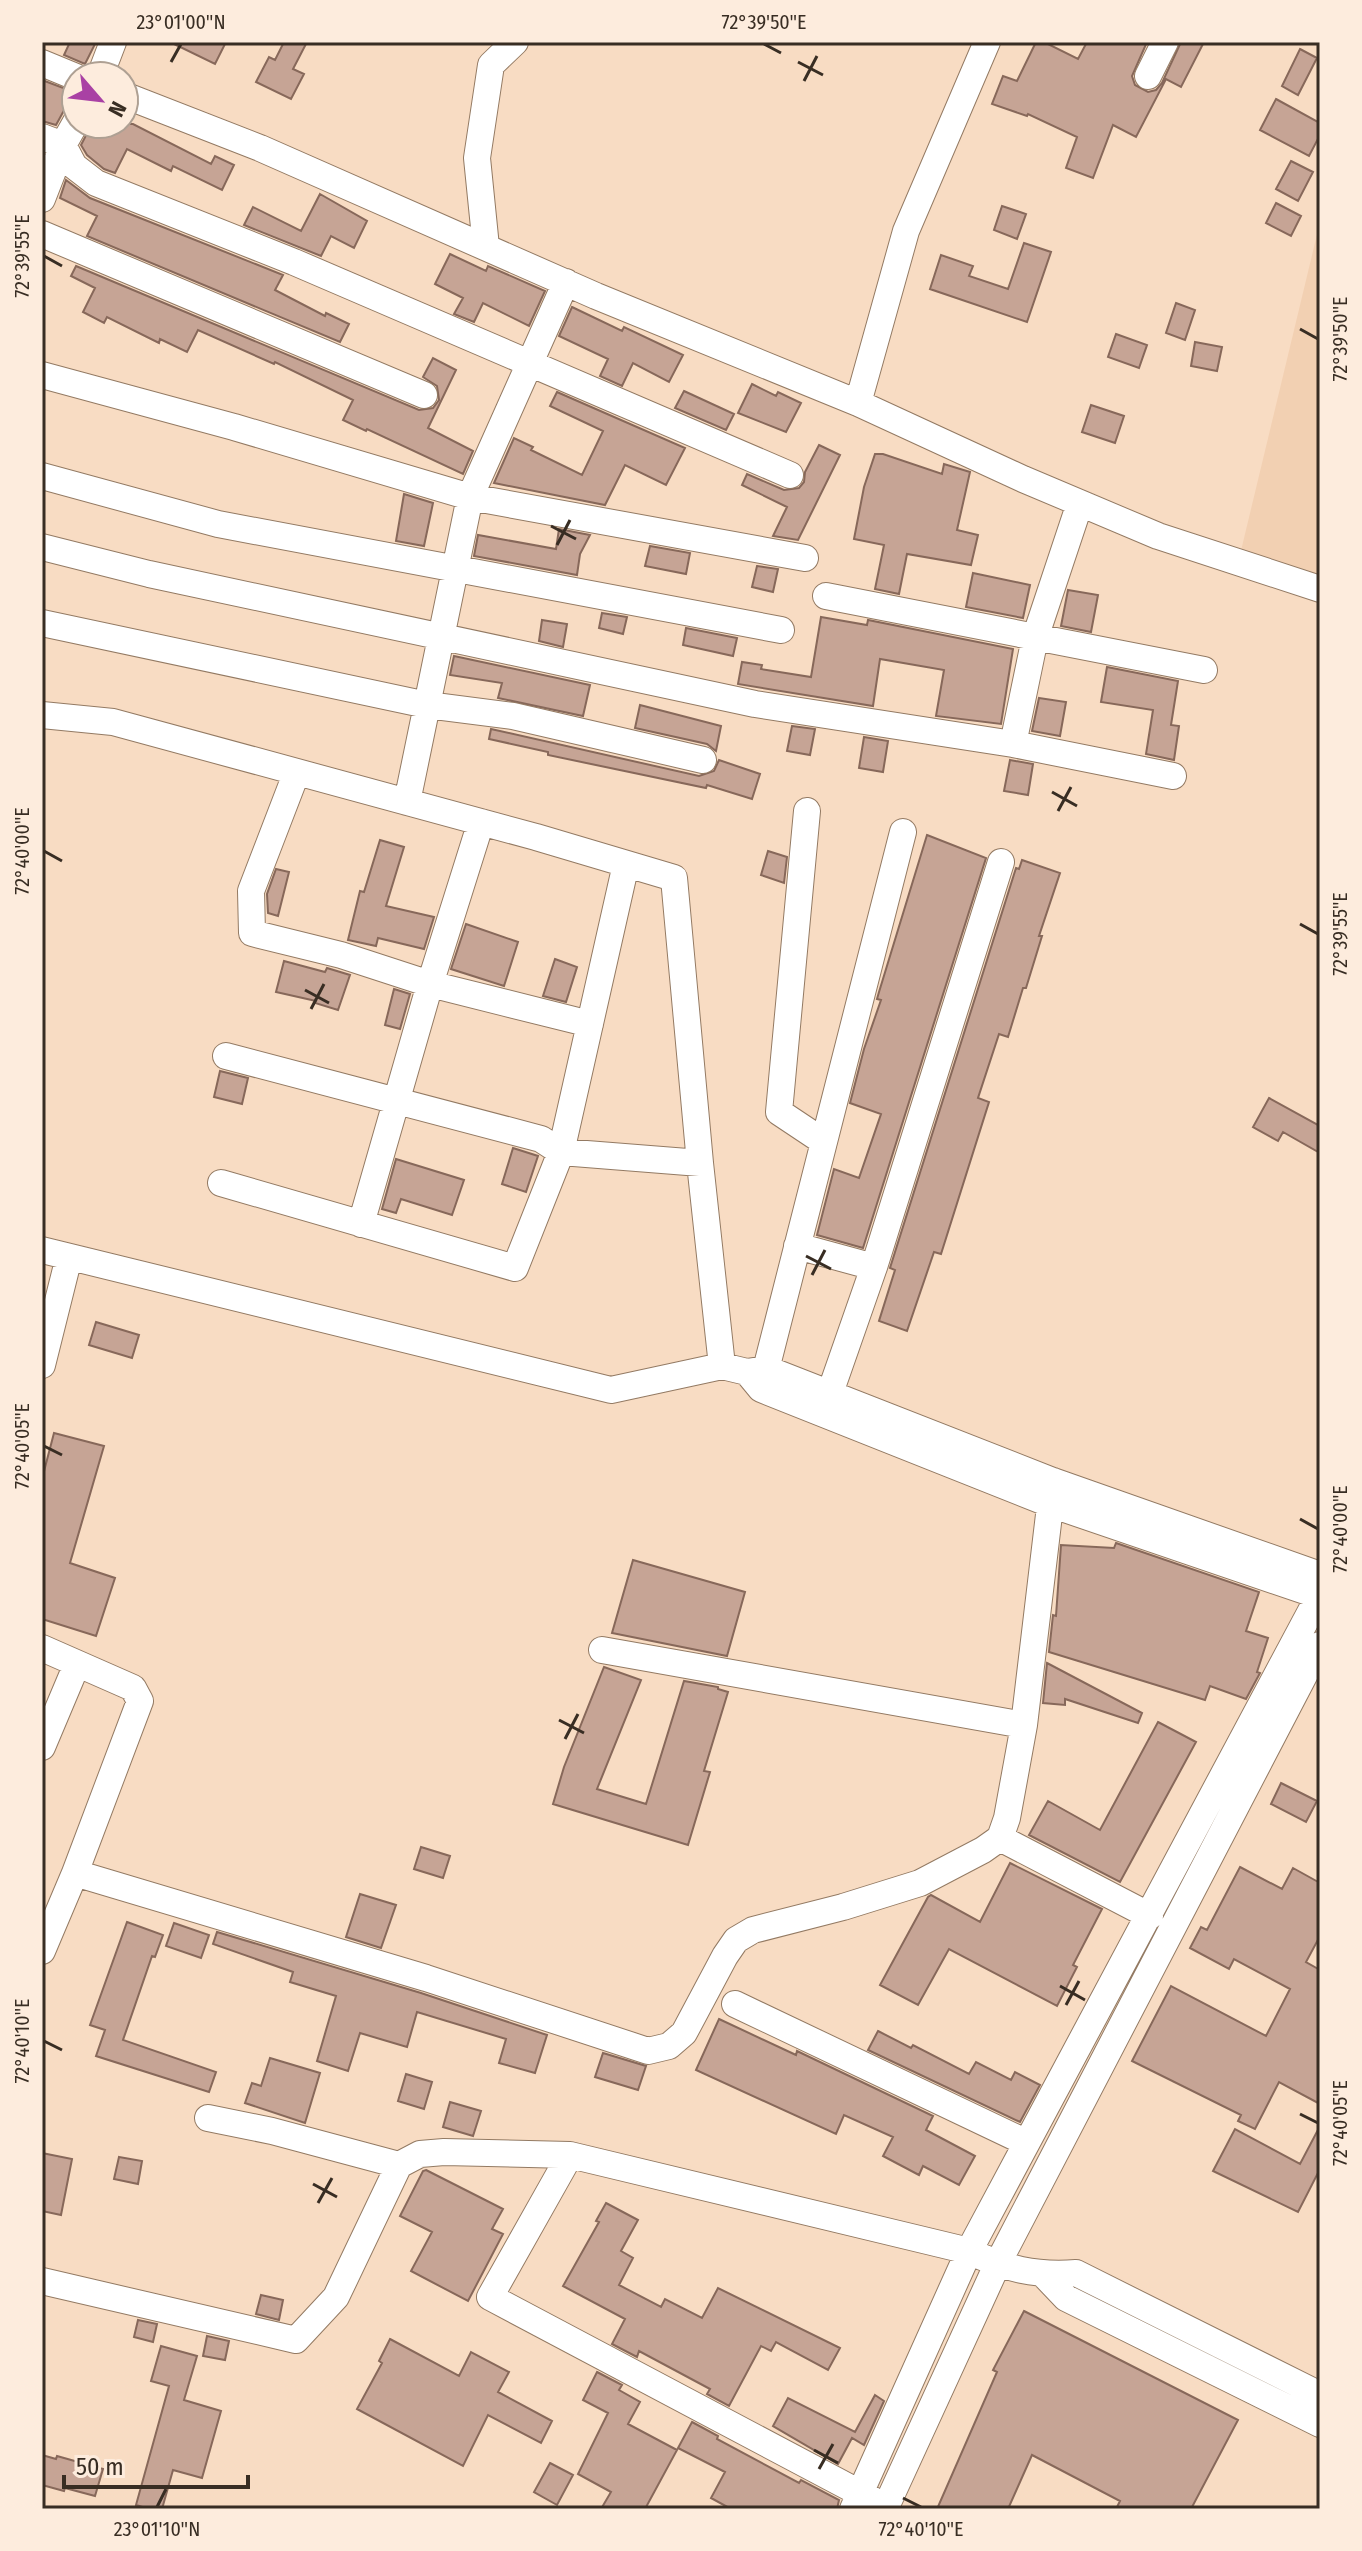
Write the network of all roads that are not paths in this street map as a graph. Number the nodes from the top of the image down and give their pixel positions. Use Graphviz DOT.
graph roads {
  1 [pos="515,42"];
  2 [pos="987,42"];
  3 [pos="1165,42"];
  4 [pos="1148,76"];
  5 [pos="140,101"];
  6 [pos="52,141"];
  7 [pos="42,199"];
  8 [pos="42,234"];
  9 [pos="486,247"];
  10 [pos="566,282"];
  11 [pos="530,365"];
  12 [pos="42,375"];
  13 [pos="424,395"];
  14 [pos="858,403"];
  15 [pos="790,475"];
  16 [pos="42,476"];
  17 [pos="470,497"];
  18 [pos="1080,503"];
  19 [pos="42,547"];
  20 [pos="805,558"];
  21 [pos="455,570"];
  22 [pos="1320,589"];
  23 [pos="826,596"];
  24 [pos="42,623"];
  25 [pos="781,630"];
  26 [pos="442,637"];
  27 [pos="1035,638"];
  28 [pos="1204,670"];
  29 [pos="427,705"];
  30 [pos="42,715"];
  31 [pos="1013,744"];
  32 [pos="703,760"];
  33 [pos="296,774"];
  34 [pos="1173,776"];
  35 [pos="407,802"];
  36 [pos="807,811"];
  37 [pos="481,822"];
  38 [pos="903,832"];
  39 [pos="1001,862"];
  40 [pos="626,864"];
  41 [pos="430,984"];
  42 [pos="590,1024"];
  43 [pos="226,1056"];
  44 [pos="396,1102"];
  45 [pos="824,1142"];
  46 [pos="561,1152"];
  47 [pos="700,1163"];
  48 [pos="221,1183"];
  49 [pos="361,1224"];
  50 [pos="797,1246"];
  51 [pos="42,1250"];
  52 [pos="69,1257"];
  53 [pos="874,1267"];
  54 [pos="42,1365"];
  55 [pos="749,1374"];
  56 [pos="830,1393"];
  57 [pos="1052,1492"];
  58 [pos="1320,1575"];
  59 [pos="1320,1595"];
  60 [pos="1320,1645"];
  61 [pos="42,1648"];
  62 [pos="602,1650"];
  63 [pos="77,1664"];
  64 [pos="1024,1725"];
  65 [pos="42,1747"];
  66 [pos="1000,1838"];
  67 [pos="75,1873"];
  68 [pos="1150,1916"];
  69 [pos="42,1951"];
  70 [pos="735,2004"];
  71 [pos="208,2118"];
  72 [pos="1025,2142"];
  73 [pos="570,2155"];
  74 [pos="399,2165"];
  75 [pos="969,2251"];
  76 [pos="997,2265"];
  77 [pos="1045,2276"];
  78 [pos="42,2281"];
  79 [pos="1320,2395"];
  80 [pos="1320,2424"];
  81 [pos="857,2502"];
  82 [pos="886,2507"];
  1 -- 9 [label="street"];
  2 -- 14 [label="street"];
  3 -- 4 [label="street"];
  5 -- 9 [label="street"];
  6 -- 7 [label="street"];
  6 -- 11 [label="street"];
  8 -- 13 [label="street"];
  9 -- 10 [label="street"];
  10 -- 11 [label="street"];
  10 -- 14 [label="street"];
  11 -- 15 [label="street"];
  11 -- 17 [label="street"];
  12 -- 17 [label="street"];
  14 -- 18 [label="street"];
  16 -- 21 [label="street"];
  17 -- 20 [label="street"];
  17 -- 21 [label="street"];
  18 -- 22 [label="street"];
  18 -- 27 [label="street"];
  19 -- 26 [label="street"];
  21 -- 25 [label="street"];
  21 -- 26 [label="street"];
  23 -- 27 [label="street"];
  24 -- 29 [label="street"];
  26 -- 29 [label="street"];
  26 -- 31 [label="street"];
  27 -- 28 [label="street"];
  27 -- 31 [label="street"];
  29 -- 32 [label="street"];
  29 -- 35 [label="street"];
  30 -- 33 [label="street"];
  31 -- 34 [label="street"];
  33 -- 35 [label="street"];
  33 -- 41 [label="street"];
  35 -- 37 [label="street"];
  36 -- 45 [label="street"];
  37 -- 40 [label="street"];
  37 -- 41 [label="street"];
  38 -- 45 [label="street"];
  39 -- 53 [label="street"];
  40 -- 42 [label="street"];
  40 -- 47 [label="street"];
  41 -- 42 [label="street"];
  41 -- 44 [label="street"];
  42 -- 46 [label="street"];
  43 -- 44 [label="street"];
  44 -- 46 [label="street"];
  44 -- 49 [label="street"];
  45 -- 50 [label="street"];
  46 -- 47 [label="street"];
  46 -- 49 [label="street"];
  47 -- 55 [label="street"];
  48 -- 49 [label="street"];
  50 -- 53 [label="street"];
  50 -- 55 [label="street"];
  51 -- 52 [label="street"];
  52 -- 54 [label="street"];
  52 -- 55 [label="street"];
  53 -- 56 [label="street"];
  55 -- 56 [label="street"];
  55 -- 57 [label="street"];
  56 -- 57 [label="street"];
  57 -- 58 [label="street"];
  57 -- 59 [label="street"];
  57 -- 64 [label="street"];
  59 -- 68 [label="street"];
  60 -- 76 [label="street"];
  61 -- 63 [label="street"];
  62 -- 64 [label="street"];
  63 -- 65 [label="street"];
  63 -- 67 [label="street"];
  64 -- 66 [label="street"];
  66 -- 67 [label="street"];
  66 -- 68 [label="street"];
  67 -- 69 [label="street"];
  68 -- 72 [label="street"];
  70 -- 72 [label="street"];
  71 -- 74 [label="street"];
  72 -- 75 [label="street"];
  73 -- 74 [label="street"];
  73 -- 75 [label="street"];
  73 -- 81 [label="street"];
  74 -- 78 [label="street"];
  75 -- 76 [label="street"];
  75 -- 81 [label="street"];
  76 -- 77 [label="street"];
  76 -- 82 [label="street"];
  77 -- 79 [label="street"];
  77 -- 80 [label="street"];
  81 -- 82 [label="street"];
}
